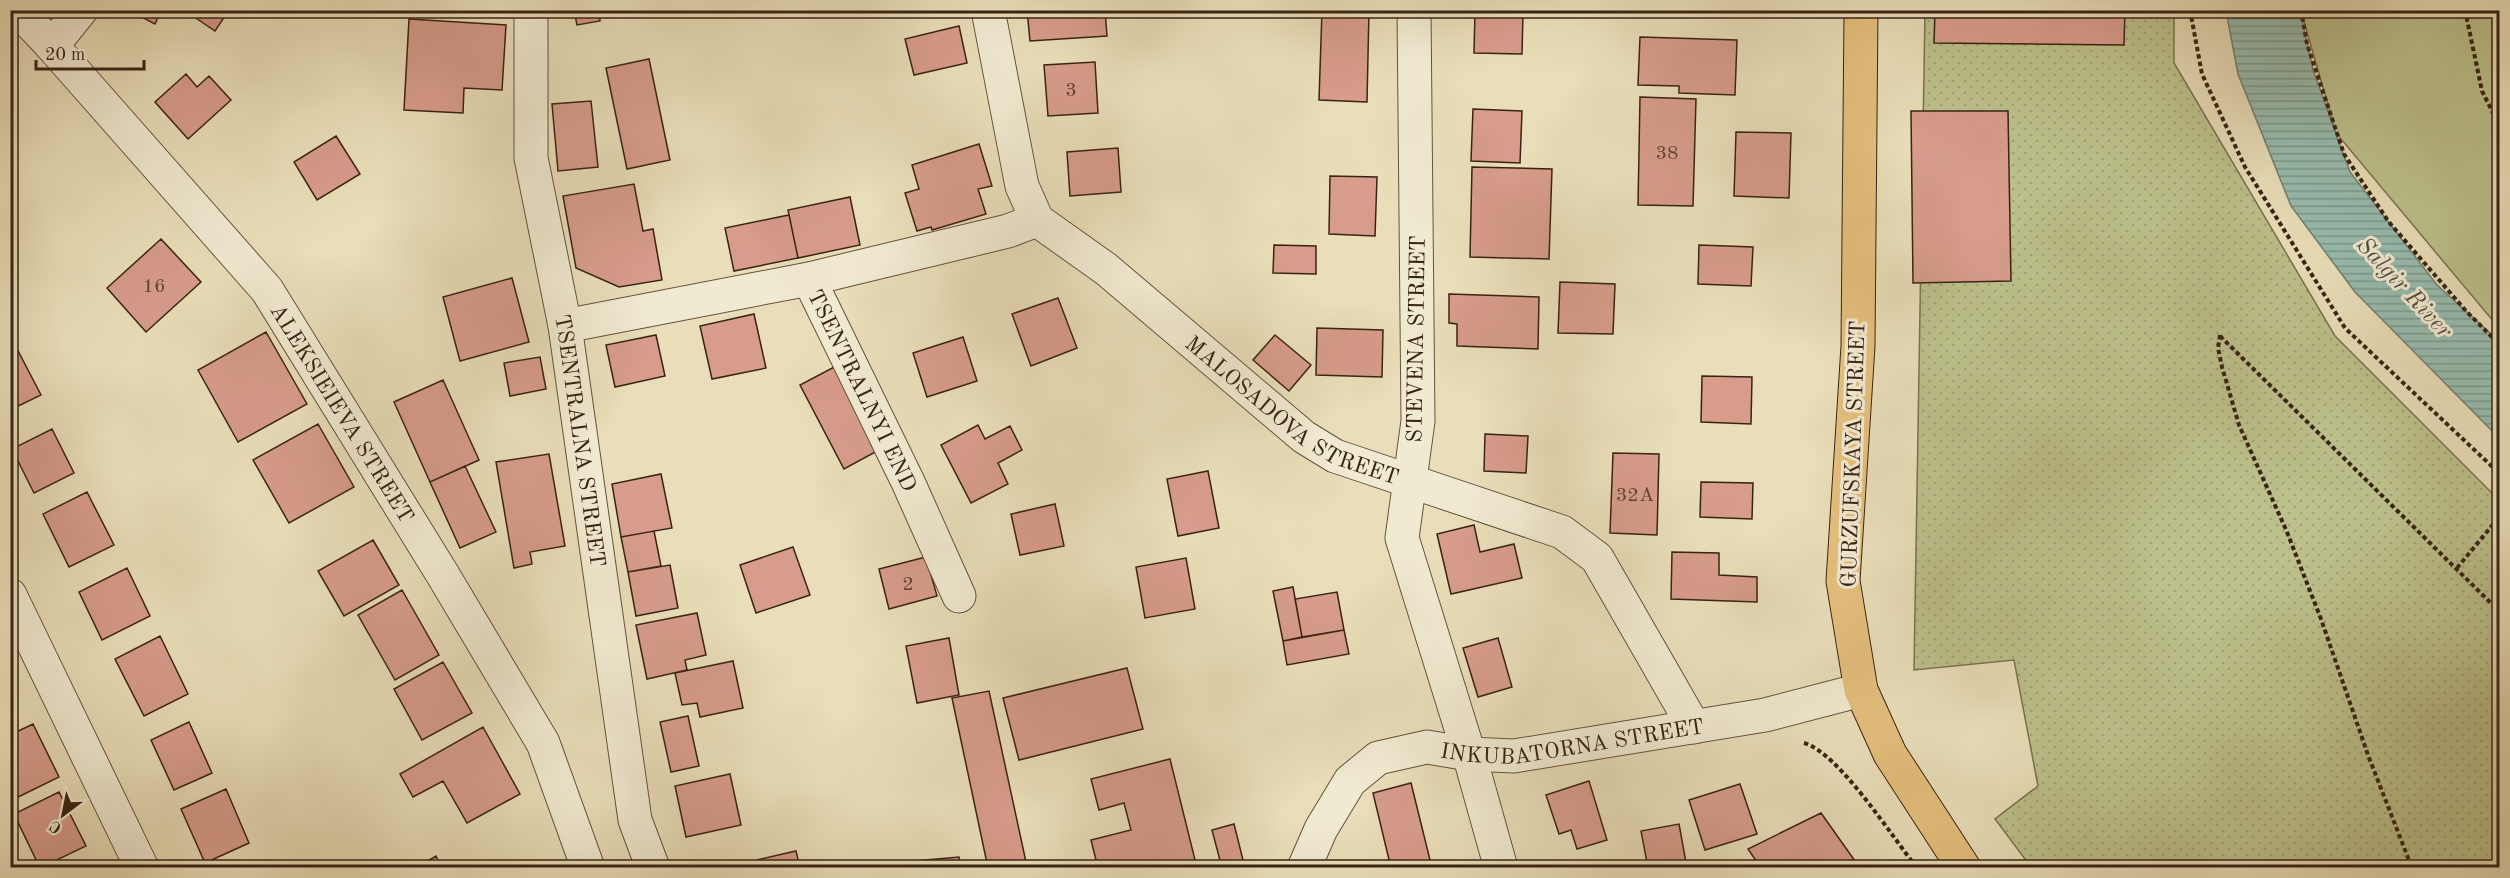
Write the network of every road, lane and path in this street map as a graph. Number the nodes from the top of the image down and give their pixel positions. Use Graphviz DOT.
graph roads {
  1 [pos="18,10"];
  2 [pos="81,10"];
  3 [pos="531,10"];
  4 [pos="988,10"];
  5 [pos="1414,10"];
  6 [pos="1861,10"];
  7 [pos="2190,10"];
  8 [pos="2301,10"];
  9 [pos="2465,10"];
  10 [pos="52,46"];
  11 [pos="2499,127"];
  12 [pos="1037,220"];
  13 [pos="809,279"];
  14 [pos="565,326"];
  15 [pos="2499,345"];
  16 [pos="2499,474"];
  17 [pos="1410,480"];
  18 [pos="2499,516"];
  19 [pos="2457,568"];
  20 [pos="10,595"];
  21 [pos="959,596"];
  22 [pos="2499,614"];
  23 [pos="1861,690"];
  24 [pos="1694,727"];
  25 [pos="1795,743"];
  26 [pos="1469,754"];
  27 [pos="132,864"];
  28 [pos="588,867"];
  29 [pos="653,867"];
  30 [pos="1304,867"];
  31 [pos="1501,867"];
  32 [pos="1917,867"];
  33 [pos="1964,867"];
  34 [pos="2412,867"];
  1 -- 10 [label="street, ALEKSIEIEVA STREET"];
  2 -- 10 [label="street"];
  3 -- 14 [label="street, TSENTRALNA STREET"];
  4 -- 12 [label="street"];
  5 -- 17 [label="street, STEVENA STREET"];
  6 -- 23 [label="main road, GURZUFSKAYA STREET"];
  7 -- 16 [label="path"];
  8 -- 15 [label="path"];
  9 -- 11 [label="path"];
  10 -- 28 [label="street, ALEKSIEIEVA STREET"];
  12 -- 13 [label="street"];
  12 -- 17 [label="street, MALOSADOVA STREET"];
  13 -- 14 [label="street, TSENTRALNYI END"];
  13 -- 21 [label="street, TSENTRALNYI END"];
  14 -- 29 [label="street, TSENTRALNA STREET"];
  17 -- 24 [label="street, MALOSADOVA STREET"];
  17 -- 26 [label="street, STEVENA STREET"];
  18 -- 19 [label="path"];
  19 -- 22 [label="path"];
  19 -- 34 [label="path"];
  20 -- 27 [label="street"];
  23 -- 24 [label="street, INKUBATORNA STREET"];
  23 -- 33 [label="main road, GURZUFSKAYA STREET"];
  24 -- 26 [label="street, INKUBATORNA STREET"];
  25 -- 32 [label="path"];
  26 -- 30 [label="street, INKUBATORNA STREET"];
  26 -- 31 [label="street, STEVENA STREET"];
}
